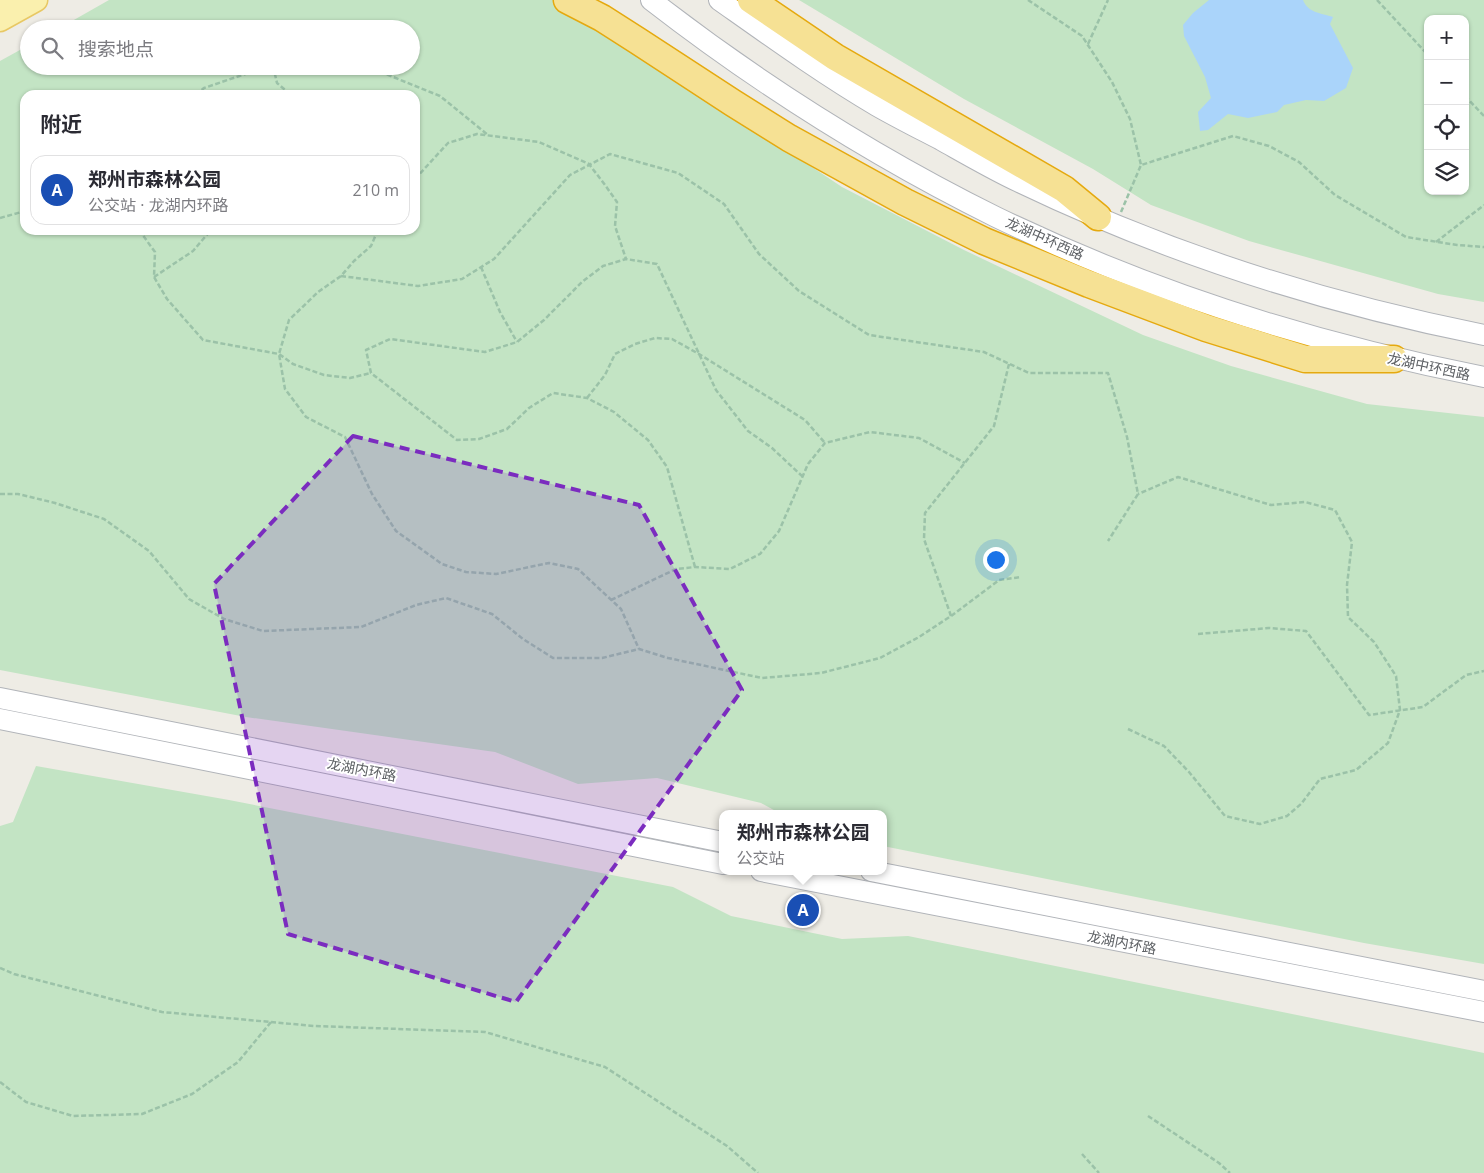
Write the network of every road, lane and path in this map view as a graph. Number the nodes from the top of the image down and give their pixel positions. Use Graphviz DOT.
graph roads {
  1 [pos="36,0"];
  2 [pos="567,0"];
  3 [pos="651,0"];
  4 [pos="720,0"];
  5 [pos="751,0"];
  6 [pos="1028,0"];
  7 [pos="1108,0"];
  8 [pos="1377,0"];
  9 [pos="0,20"];
  10 [pos="1088,45"];
  11 [pos="1424,51"];
  12 [pos="242,75"];
  13 [pos="274,75"];
  14 [pos="388,75"];
  15 [pos="202,90"];
  16 [pos="284,90"];
  17 [pos="1469,100"];
  18 [pos="1484,116"];
  19 [pos="489,136"];
  20 [pos="590,164"];
  21 [pos="1142,165"];
  22 [pos="420,174"];
  23 [pos="1484,205"];
  24 [pos="20,212"];
  25 [pos="0,218"];
  26 [pos="1107,220"];
  27 [pos="143,235"];
  28 [pos="207,235"];
  29 [pos="376,235"];
  30 [pos="1436,242"];
  31 [pos="1484,247"];
  32 [pos="626,259"];
  33 [pos="481,267"];
  34 [pos="341,276"];
  35 [pos="154,277"];
  36 [pos="1484,336"];
  37 [pos="517,342"];
  38 [pos="279,354"];
  39 [pos="699,354"];
  40 [pos="1394,359"];
  41 [pos="1009,364"];
  42 [pos="372,373"];
  43 [pos="1484,377"];
  44 [pos="587,398"];
  45 [pos="825,443"];
  46 [pos="965,463"];
  47 [pos="802,477"];
  48 [pos="0,494"];
  49 [pos="1138,494"];
  50 [pos="1108,542"];
  51 [pos="696,567"];
  52 [pos="1021,578"];
  53 [pos="611,600"];
  54 [pos="951,616"];
  55 [pos="1198,634"];
  56 [pos="639,649"];
  57 [pos="1484,672"];
  58 [pos="0,698"];
  59 [pos="1400,710"];
  60 [pos="0,720"];
  61 [pos="1128,729"];
  62 [pos="719,841"];
  63 [pos="719,863"];
  64 [pos="887,874"];
  65 [pos="781,875"];
  66 [pos="0,968"];
  67 [pos="1484,991"];
  68 [pos="1484,1012"];
  69 [pos="272,1022"];
  70 [pos="0,1082"];
  71 [pos="1148,1116"];
  72 [pos="1082,1154"];
  73 [pos="758,1173"];
  74 [pos="1099,1173"];
  75 [pos="1230,1173"];
  1 -- 9 [label="main road"];
  2 -- 40 [label="highway"];
  3 -- 40 [label="main road, 龙湖中环西路"];
  4 -- 26 [label="main road"];
  5 -- 26 [label="highway"];
  6 -- 10 [label="path"];
  7 -- 10 [label="path"];
  8 -- 11 [label="path"];
  10 -- 21 [label="path"];
  12 -- 15 [label="path"];
  13 -- 16 [label="path"];
  14 -- 19 [label="path"];
  17 -- 18 [label="path"];
  19 -- 20 [label="path"];
  19 -- 22 [label="path"];
  20 -- 32 [label="path"];
  20 -- 33 [label="path"];
  20 -- 41 [label="path"];
  21 -- 26 [label="path"];
  21 -- 30 [label="path"];
  23 -- 30 [label="path"];
  24 -- 25 [label="path"];
  26 -- 36 [label="main road"];
  27 -- 35 [label="path"];
  28 -- 35 [label="path"];
  29 -- 34 [label="path"];
  30 -- 31 [label="path"];
  32 -- 37 [label="path"];
  32 -- 39 [label="path"];
  33 -- 34 [label="path"];
  33 -- 37 [label="path"];
  34 -- 38 [label="path"];
  35 -- 38 [label="path"];
  37 -- 42 [label="path"];
  38 -- 42 [label="path"];
  38 -- 53 [label="path"];
  39 -- 44 [label="path"];
  39 -- 45 [label="path"];
  39 -- 47 [label="path"];
  40 -- 43 [label="main road, 龙湖中环西路"];
  41 -- 46 [label="path"];
  41 -- 49 [label="path"];
  42 -- 44 [label="path"];
  44 -- 51 [label="path"];
  45 -- 46 [label="path"];
  45 -- 47 [label="path"];
  46 -- 54 [label="path"];
  47 -- 51 [label="path"];
  48 -- 56 [label="path"];
  49 -- 50 [label="path"];
  49 -- 59 [label="path"];
  51 -- 53 [label="path"];
  52 -- 54 [label="path"];
  53 -- 56 [label="path"];
  54 -- 56 [label="path"];
  55 -- 59 [label="path"];
  57 -- 59 [label="path"];
  58 -- 62 [label="main road, 龙湖内环路"];
  59 -- 61 [label="path"];
  60 -- 63 [label="main road, 龙湖内环路"];
  64 -- 67 [label="main road, 龙湖内环路"];
  65 -- 68 [label="main road, 龙湖内环路"];
  66 -- 69 [label="path"];
  69 -- 70 [label="path"];
  69 -- 73 [label="path"];
  71 -- 75 [label="path"];
  72 -- 74 [label="path"];
}
